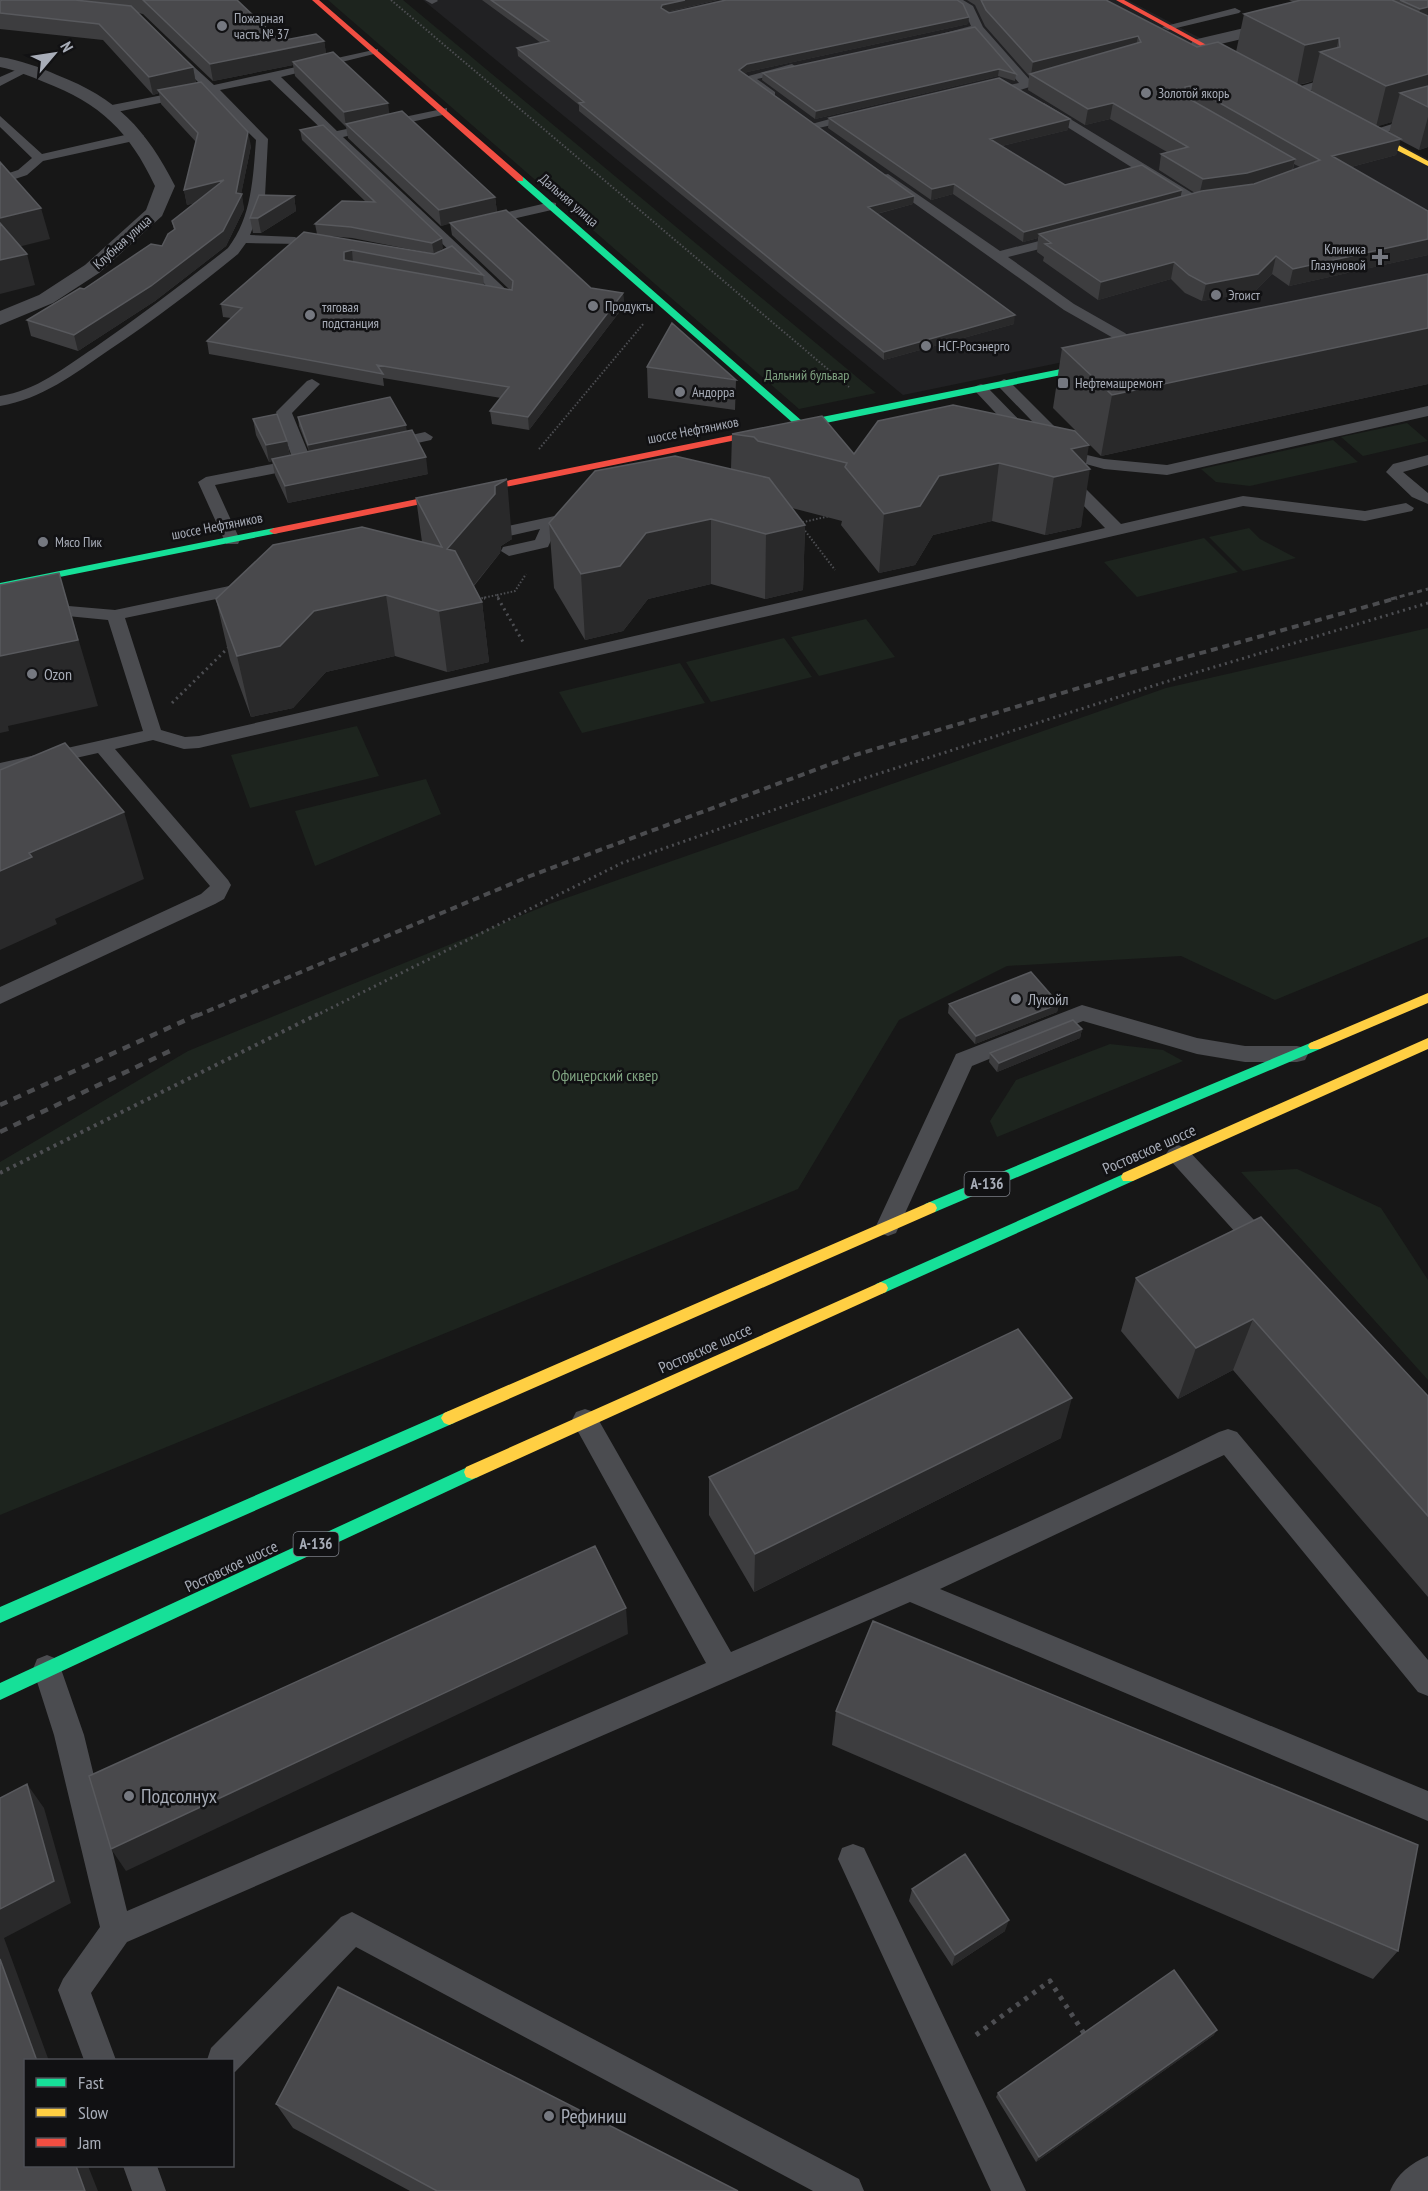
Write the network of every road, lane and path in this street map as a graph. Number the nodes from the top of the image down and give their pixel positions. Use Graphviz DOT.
graph roads {
  1 [pos="315,0"];
  2 [pos="391,0"];
  3 [pos="954,0"];
  4 [pos="1119,0"];
  5 [pos="1235,10"];
  6 [pos="1302,19"];
  7 [pos="1168,27"];
  8 [pos="978,28"];
  9 [pos="932,38"];
  10 [pos="164,41"];
  11 [pos="1199,44"];
  12 [pos="374,51"];
  13 [pos="0,62"];
  14 [pos="805,65"];
  15 [pos="27,69"];
  16 [pos="1069,73"];
  17 [pos="1260,75"];
  18 [pos="273,76"];
  19 [pos="0,82"];
  20 [pos="999,82"];
  21 [pos="1325,82"];
  22 [pos="213,88"];
  23 [pos="1285,89"];
  24 [pos="1030,94"];
  25 [pos="1310,102"];
  26 [pos="785,105"];
  27 [pos="112,109"];
  28 [pos="443,111"];
  29 [pos="872,112"];
  30 [pos="1428,117"];
  31 [pos="0,120"];
  32 [pos="1350,123"];
  33 [pos="1370,133"];
  34 [pos="334,135"];
  35 [pos="138,136"];
  36 [pos="833,139"];
  37 [pos="39,158"];
  38 [pos="1428,164"];
  39 [pos="872,167"];
  40 [pos="0,180"];
  41 [pos="1215,201"];
  42 [pos="1197,202"];
  43 [pos="551,206"];
  44 [pos="1175,208"];
  45 [pos="471,225"];
  46 [pos="1075,235"];
  47 [pos="242,239"];
  48 [pos="295,241"];
  49 [pos="998,256"];
  50 [pos="485,294"];
  51 [pos="648,318"];
  52 [pos="0,320"];
  53 [pos="1149,354"];
  54 [pos="312,384"];
  55 [pos="1004,384"];
  56 [pos="852,389"];
  57 [pos="981,389"];
  58 [pos="0,401"];
  59 [pos="1428,411"];
  60 [pos="1014,424"];
  61 [pos="801,425"];
  62 [pos="991,429"];
  63 [pos="425,437"];
  64 [pos="1038,448"];
  65 [pos="369,449"];
  66 [pos="535,453"];
  67 [pos="324,458"];
  68 [pos="1428,460"];
  69 [pos="302,462"];
  70 [pos="1054,464"];
  71 [pos="1428,499"];
  72 [pos="1406,508"];
  73 [pos="596,513"];
  74 [pos="835,515"];
  75 [pos="551,522"];
  76 [pos="799,523"];
  77 [pos="790,524"];
  78 [pos="1117,530"];
  79 [pos="232,540"];
  80 [pos="461,541"];
  81 [pos="509,551"];
  82 [pos="267,582"];
  83 [pos="0,586"];
  84 [pos="851,591"];
  85 [pos="476,599"];
  86 [pos="1428,603"];
  87 [pos="115,615"];
  88 [pos="0,622"];
  89 [pos="234,642"];
  90 [pos="535,664"];
  91 [pos="151,730"];
  92 [pos="106,749"];
  93 [pos="0,769"];
  94 [pos="44,779"];
  95 [pos="0,996"];
  96 [pos="1428,998"];
  97 [pos="1428,1043"];
  98 [pos="1298,1054"];
  99 [pos="1179,1154"];
  100 [pos="0,1173"];
  101 [pos="888,1226"];
  102 [pos="1282,1266"];
  103 [pos="585,1420"];
  104 [pos="910,1589"];
  105 [pos="0,1615"];
  106 [pos="47,1669"];
  107 [pos="725,1669"];
  108 [pos="1428,1682"];
  109 [pos="0,1692"];
  110 [pos="1428,1806"];
  111 [pos="853,1859"];
  112 [pos="116,1931"];
  113 [pos="1085,2035"];
  114 [pos="946,2056"];
  115 [pos="99,2059"];
  116 [pos="225,2059"];
  117 [pos="140,2167"];
  118 [pos="1428,2173"];
  119 [pos="149,2191"];
  120 [pos="846,2191"];
  121 [pos="1009,2191"];
  122 [pos="1407,2191"];
  1 -- 12 [label="main road, Дальняя улица"];
  2 -- 56 [label="path"];
  3 -- 8 [label="lane"];
  4 -- 7 [label="main road"];
  5 -- 7 [label="lane"];
  6 -- 11 [label="street"];
  7 -- 11 [label="main road"];
  8 -- 9 [label="lane"];
  8 -- 24 [label="lane"];
  10 -- 22 [label="lane"];
  11 -- 17 [label="main road"];
  12 -- 18 [label="lane"];
  12 -- 28 [label="main road, Дальняя улица"];
  13 -- 15 [label="street, Клубная улица"];
  14 -- 26 [label="lane"];
  15 -- 19 [label="lane"];
  15 -- 27 [label="street, Клубная улица"];
  16 -- 24 [label="lane"];
  18 -- 22 [label="lane"];
  18 -- 34 [label="lane"];
  20 -- 24 [label="lane"];
  21 -- 23 [label="lane"];
  22 -- 27 [label="lane"];
  22 -- 47 [label="lane"];
  23 -- 25 [label="main road"];
  24 -- 42 [label="lane"];
  27 -- 35 [label="street, Клубная улица"];
  28 -- 34 [label="lane"];
  28 -- 43 [label="main road, Дальняя улица"];
  29 -- 36 [label="lane"];
  30 -- 33 [label="lane"];
  31 -- 37 [label="lane"];
  32 -- 33 [label="main road"];
  33 -- 38 [label="main road"];
  34 -- 50 [label="lane"];
  35 -- 37 [label="lane"];
  35 -- 52 [label="street, Клубная улица"];
  37 -- 40 [label="lane"];
  39 -- 49 [label="lane"];
  41 -- 42 [label="lane"];
  42 -- 44 [label="lane"];
  43 -- 45 [label="lane"];
  43 -- 61 [label="main road, Дальняя улица"];
  46 -- 49 [label="lane"];
  47 -- 48 [label="lane"];
  47 -- 58 [label="lane"];
  49 -- 53 [label="lane"];
  51 -- 66 [label="path"];
  53 -- 55 [label="main road, шоссе Нефтяников"];
  54 -- 69 [label="lane"];
  55 -- 57 [label="main road, шоссе Нефтяников"];
  55 -- 59 [label="lane"];
  57 -- 60 [label="lane"];
  57 -- 61 [label="main road, шоссе Нефтяников"];
  60 -- 62 [label="lane"];
  60 -- 64 [label="lane"];
  61 -- 79 [label="main road, шоссе Нефтяников"];
  63 -- 65 [label="lane"];
  67 -- 69 [label="lane"];
  68 -- 71 [label="lane"];
  69 -- 79 [label="lane"];
  70 -- 78 [label="lane"];
  72 -- 78 [label="lane"];
  73 -- 75 [label="lane"];
  74 -- 76 [label="path"];
  75 -- 80 [label="lane"];
  75 -- 81 [label="lane"];
  76 -- 77 [label="path"];
  76 -- 84 [label="path"];
  78 -- 84 [label="lane"];
  79 -- 83 [label="main road, шоссе Нефтяников"];
  82 -- 87 [label="lane"];
  84 -- 90 [label="lane"];
  85 -- 90 [label="path"];
  86 -- 100 [label="path"];
  87 -- 88 [label="lane"];
  87 -- 91 [label="lane"];
  89 -- 91 [label="path"];
  90 -- 91 [label="lane"];
  91 -- 92 [label="lane"];
  92 -- 93 [label="lane"];
  92 -- 94 [label="lane"];
  92 -- 95 [label="lane"];
  96 -- 98 [label="main road, Ростовское шоссе / А-136"];
  97 -- 99 [label="main road, Ростовское шоссе / А-136"];
  98 -- 101 [label="main road, Ростовское шоссе / А-136"];
  98 -- 101 [label="lane"];
  99 -- 102 [label="lane"];
  99 -- 103 [label="main road, Ростовское шоссе / А-136"];
  101 -- 105 [label="main road, Ростовское шоссе / А-136"];
  103 -- 106 [label="main road, Ростовское шоссе / А-136"];
  103 -- 107 [label="lane"];
  104 -- 107 [label="lane"];
  104 -- 108 [label="lane"];
  104 -- 110 [label="lane"];
  106 -- 109 [label="main road, Ростовское шоссе / А-136"];
  106 -- 112 [label="lane"];
  107 -- 112 [label="lane"];
  111 -- 114 [label="lane"];
  112 -- 115 [label="lane"];
  113 -- 114 [label="path"];
  114 -- 121 [label="lane"];
  116 -- 120 [label="lane"];
  117 -- 119 [label="lane"];
  118 -- 122 [label="lane"];
}
